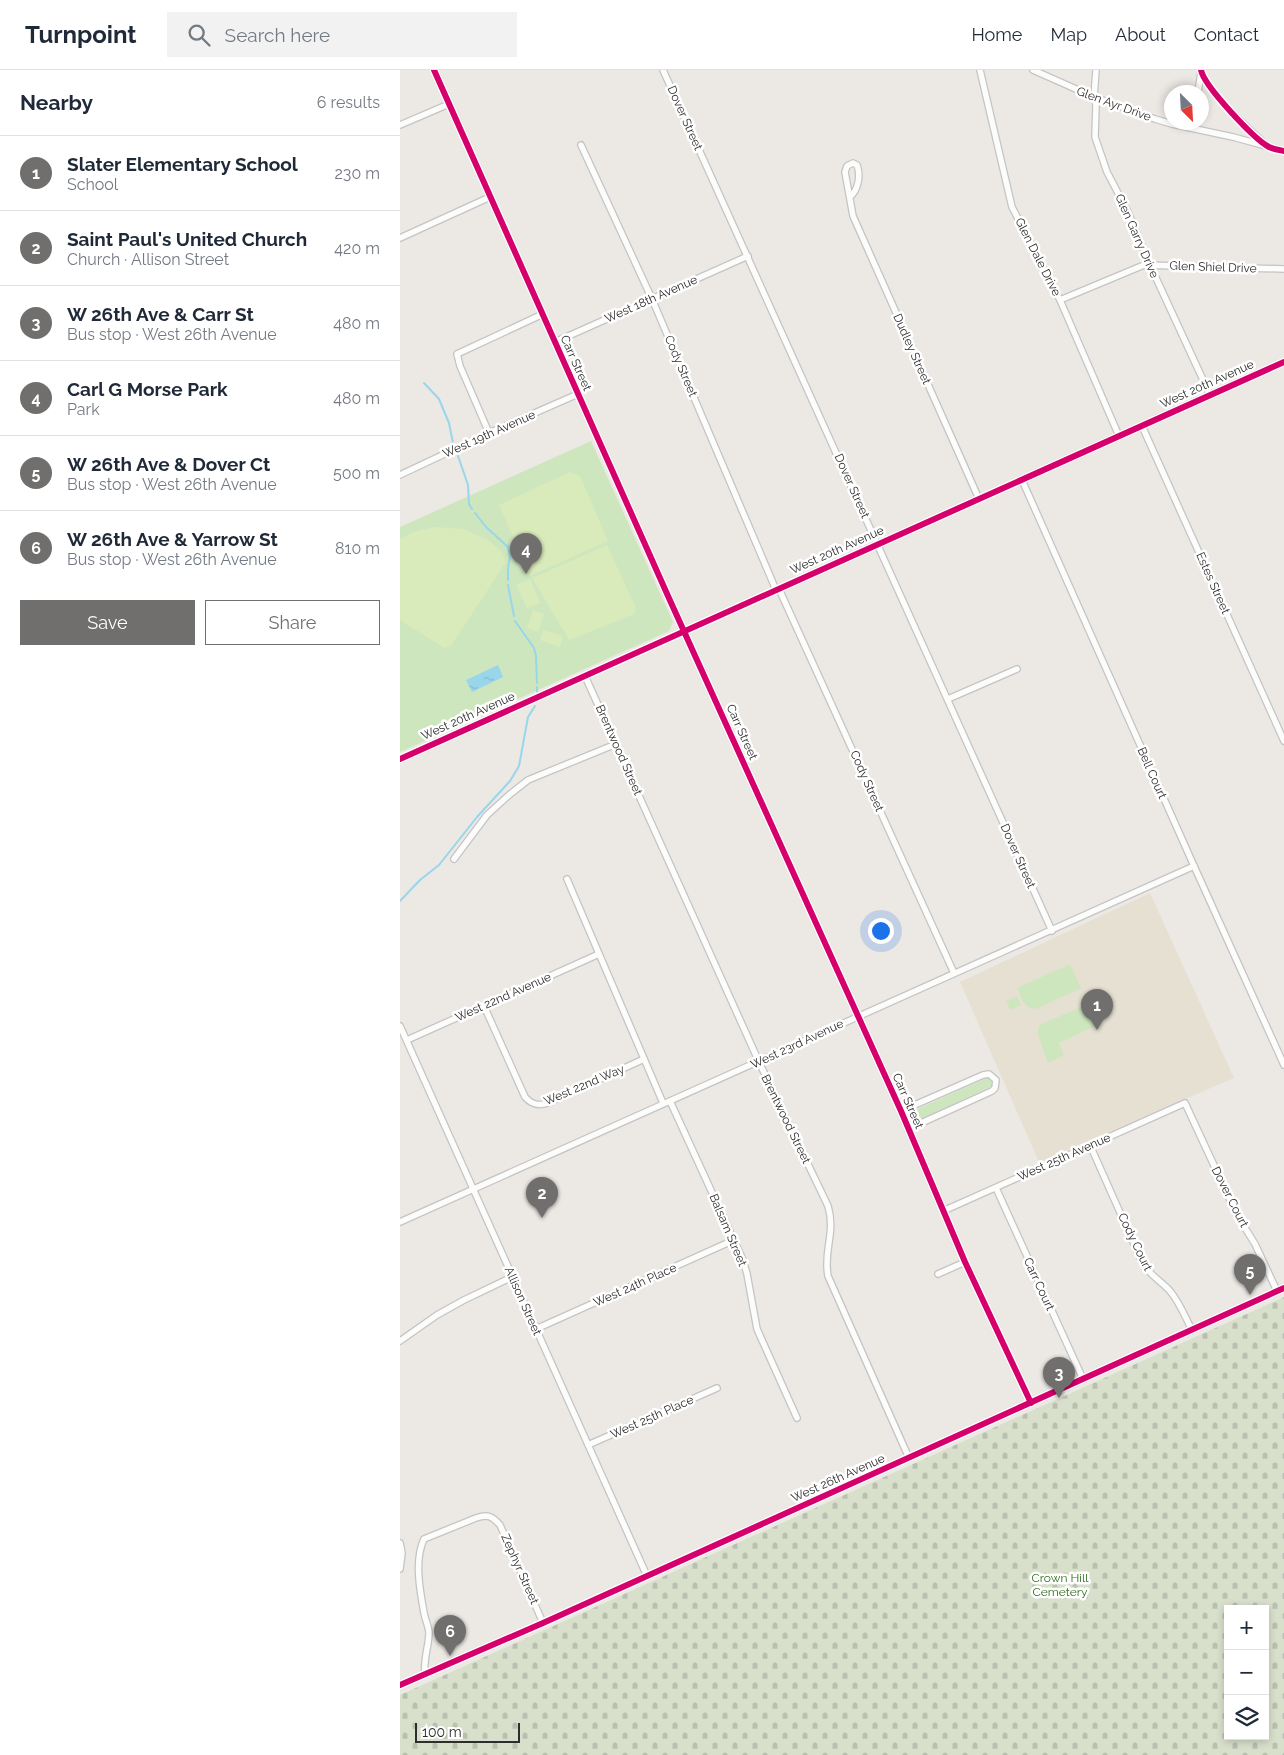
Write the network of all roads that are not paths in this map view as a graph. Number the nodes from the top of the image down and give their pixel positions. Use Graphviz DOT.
graph roads {
  1 [pos="434,70"];
  2 [pos="663,70"];
  3 [pos="980,70"];
  4 [pos="1033,70"];
  5 [pos="1096,70"];
  6 [pos="1201,71"];
  7 [pos="1199,85"];
  8 [pos="1094,97"];
  9 [pos="449,104"];
  10 [pos="1164,122"];
  11 [pos="400,125"];
  12 [pos="1209,129"];
  13 [pos="581,145"];
  14 [pos="1267,146"];
  15 [pos="1284,152"];
  16 [pos="490,197"];
  17 [pos="850,198"];
  18 [pos="400,238"];
  19 [pos="748,256"];
  20 [pos="1150,265"];
  21 [pos="1284,269"];
  22 [pos="652,299"];
  23 [pos="1060,300"];
  24 [pos="543,314"];
  25 [pos="555,342"];
  26 [pos="1284,362"];
  27 [pos="578,394"];
  28 [pos="1210,395"];
  29 [pos="1142,426"];
  30 [pos="489,433"];
  31 [pos="1119,436"];
  32 [pos="400,475"];
  33 [pos="1022,480"];
  34 [pos="979,499"];
  35 [pos="878,544"];
  36 [pos="778,589"];
  37 [pos="684,631"];
  38 [pos="1017,669"];
  39 [pos="585,676"];
  40 [pos="948,699"];
  41 [pos="1284,741"];
  42 [pos="616,744"];
  43 [pos="400,759"];
  44 [pos="454,858"];
  45 [pos="1194,866"];
  46 [pos="566,879"];
  47 [pos="1052,931"];
  48 [pos="599,954"];
  49 [pos="954,973"];
  50 [pos="484,1006"];
  51 [pos="858,1016"];
  52 [pos="400,1026"];
  53 [pos="406,1040"];
  54 [pos="644,1059"];
  55 [pos="759,1062"];
  56 [pos="1284,1065"];
  57 [pos="666,1102"];
  58 [pos="1185,1102"];
  59 [pos="901,1111"];
  60 [pos="908,1129"];
  61 [pos="1090,1145"];
  62 [pos="996,1188"];
  63 [pos="474,1190"];
  64 [pos="943,1211"];
  65 [pos="400,1222"];
  66 [pos="734,1240"];
  67 [pos="965,1262"];
  68 [pos="938,1274"];
  69 [pos="512,1277"];
  70 [pos="1281,1290"];
  71 [pos="536,1329"];
  72 [pos="1192,1330"];
  73 [pos="400,1341"];
  74 [pos="1083,1379"];
  75 [pos="717,1388"];
  76 [pos="1031,1403"];
  77 [pos="797,1418"];
  78 [pos="588,1445"];
  79 [pos="909,1458"];
  80 [pos="400,1543"];
  81 [pos="400,1569"];
  82 [pos="647,1576"];
  83 [pos="543,1623"];
  84 [pos="425,1674"];
  85 [pos="400,1685"];
  1 -- 9 [label="street, Carr Street"];
  2 -- 19 [label="street, Dover Street"];
  3 -- 23 [label="street, Glen Dale Drive"];
  4 -- 8 [label="street, Glen Ayr Drive"];
  5 -- 8 [label="street, Glen Garry Drive"];
  6 -- 7 [label="street"];
  6 -- 14 [label="street"];
  8 -- 10 [label="street, Glen Ayr Drive"];
  8 -- 20 [label="street, Glen Garry Drive"];
  9 -- 11 [label="street"];
  9 -- 16 [label="street, Carr Street"];
  12 -- 14 [label="street, Glen Ayr Drive"];
  13 -- 22 [label="street, Cody Street"];
  14 -- 15 [label="street, Glen Ayr Drive"];
  16 -- 18 [label="street"];
  16 -- 24 [label="street, Carr Street"];
  17 -- 17 [label="street, Dudley Street"];
  17 -- 34 [label="street, Dudley Street"];
  19 -- 22 [label="street, West 18th Avenue"];
  19 -- 35 [label="street, Dover Street"];
  20 -- 21 [label="street, Glen Shiel Drive"];
  20 -- 23 [label="street, Glen Shiel Drive"];
  20 -- 28 [label="street, Glen Garry Drive"];
  22 -- 25 [label="street, West 18th Avenue"];
  22 -- 36 [label="street, Cody Street"];
  23 -- 31 [label="street, Glen Dale Drive"];
  24 -- 25 [label="street, Carr Street"];
  24 -- 30 [label="street"];
  25 -- 27 [label="street, Carr Street"];
  26 -- 28 [label="street, West 20th Avenue"];
  27 -- 30 [label="street, West 19th Avenue"];
  27 -- 37 [label="street, Carr Street"];
  28 -- 29 [label="street, West 20th Avenue"];
  29 -- 31 [label="street, West 20th Avenue"];
  29 -- 41 [label="street, Estes Street"];
  30 -- 32 [label="street, West 19th Avenue"];
  31 -- 33 [label="street, West 20th Avenue"];
  33 -- 34 [label="street, West 20th Avenue"];
  33 -- 45 [label="street, Bell Court"];
  34 -- 35 [label="street, West 20th Avenue"];
  35 -- 36 [label="street, West 20th Avenue"];
  35 -- 40 [label="street, Dover Street"];
  36 -- 37 [label="street, West 20th Avenue"];
  36 -- 49 [label="street, Cody Street"];
  37 -- 39 [label="street, West 20th Avenue"];
  37 -- 51 [label="street, Carr Street"];
  38 -- 40 [label="street"];
  39 -- 42 [label="street, Brentwood Street"];
  39 -- 43 [label="street, West 20th Avenue"];
  40 -- 47 [label="street, Dover Street"];
  42 -- 44 [label="street"];
  42 -- 55 [label="street, Brentwood Street"];
  45 -- 47 [label="street, West 23rd Avenue"];
  45 -- 56 [label="street, Bell Court"];
  46 -- 48 [label="street, Balsam Street"];
  47 -- 49 [label="street, West 23rd Avenue"];
  48 -- 50 [label="street, West 22nd Avenue"];
  48 -- 54 [label="street, Balsam Street"];
  49 -- 51 [label="street, West 23rd Avenue"];
  50 -- 53 [label="street, West 22nd Avenue"];
  50 -- 54 [label="street, West 22nd Way"];
  51 -- 55 [label="street, West 23rd Avenue"];
  51 -- 59 [label="street, Carr Street"];
  52 -- 53 [label="street, Allison Street"];
  53 -- 63 [label="street, Allison Street"];
  54 -- 57 [label="street, Balsam Street"];
  55 -- 57 [label="street, West 23rd Avenue"];
  55 -- 79 [label="street, Brentwood Street"];
  57 -- 63 [label="street, West 23rd Avenue"];
  57 -- 66 [label="street, Balsam Street"];
  58 -- 61 [label="street, West 25th Avenue"];
  58 -- 70 [label="street, Dover Court"];
  59 -- 60 [label="street, Carr Street"];
  59 -- 60 [label="street"];
  60 -- 64 [label="street, Carr Street"];
  61 -- 62 [label="street, West 25th Avenue"];
  61 -- 72 [label="street, Cody Court"];
  62 -- 64 [label="street, West 25th Avenue"];
  62 -- 74 [label="street, Carr Court"];
  63 -- 65 [label="street, West 23rd Avenue"];
  63 -- 69 [label="street, Allison Street"];
  64 -- 67 [label="street, Carr Street"];
  66 -- 71 [label="street, West 24th Place"];
  66 -- 77 [label="street, Balsam Street"];
  67 -- 68 [label="street"];
  67 -- 76 [label="street, Carr Street"];
  69 -- 71 [label="street, Allison Street"];
  69 -- 73 [label="street"];
  70 -- 72 [label="street, West 26th Avenue"];
  71 -- 78 [label="street, Allison Street"];
  72 -- 74 [label="street, West 26th Avenue"];
  74 -- 76 [label="street, West 26th Avenue"];
  75 -- 78 [label="street, West 25th Place"];
  76 -- 79 [label="street, West 26th Avenue"];
  78 -- 82 [label="street, Allison Street"];
  79 -- 82 [label="street, West 26th Avenue"];
  80 -- 81 [label="street"];
  82 -- 83 [label="street, West 26th Avenue"];
  83 -- 84 [label="street, West 26th Avenue"];
  83 -- 84 [label="street, Zephyr Street"];
  84 -- 85 [label="street, West 26th Avenue"];
}
